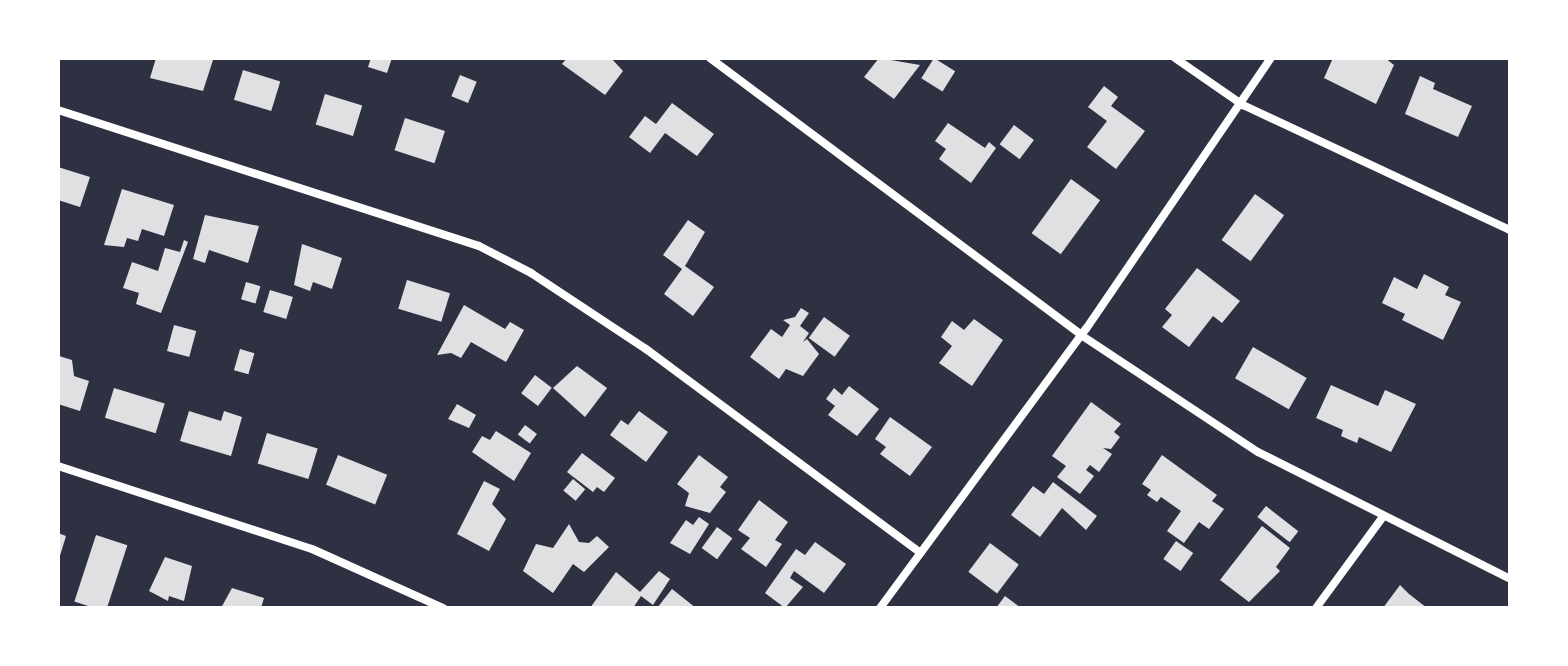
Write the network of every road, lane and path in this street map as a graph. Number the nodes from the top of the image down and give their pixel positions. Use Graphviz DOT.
graph roads {
  1 [pos="710,58"];
  2 [pos="1175,58"];
  3 [pos="1271,58"];
  4 [pos="1243,105"];
  5 [pos="58,110"];
  6 [pos="1510,230"];
  7 [pos="1081,335"];
  8 [pos="58,466"];
  9 [pos="1382,518"];
  10 [pos="921,553"];
  11 [pos="1510,579"];
  12 [pos="443,608"];
  13 [pos="880,608"];
  14 [pos="1316,608"];
  1 -- 7 [label="street"];
  2 -- 4 [label="street"];
  3 -- 4 [label="street"];
  4 -- 6 [label="street"];
  4 -- 7 [label="street"];
  5 -- 10 [label="street"];
  7 -- 9 [label="street"];
  7 -- 10 [label="street"];
  8 -- 12 [label="street"];
  9 -- 11 [label="street"];
  9 -- 14 [label="street"];
  10 -- 13 [label="street"];
}
